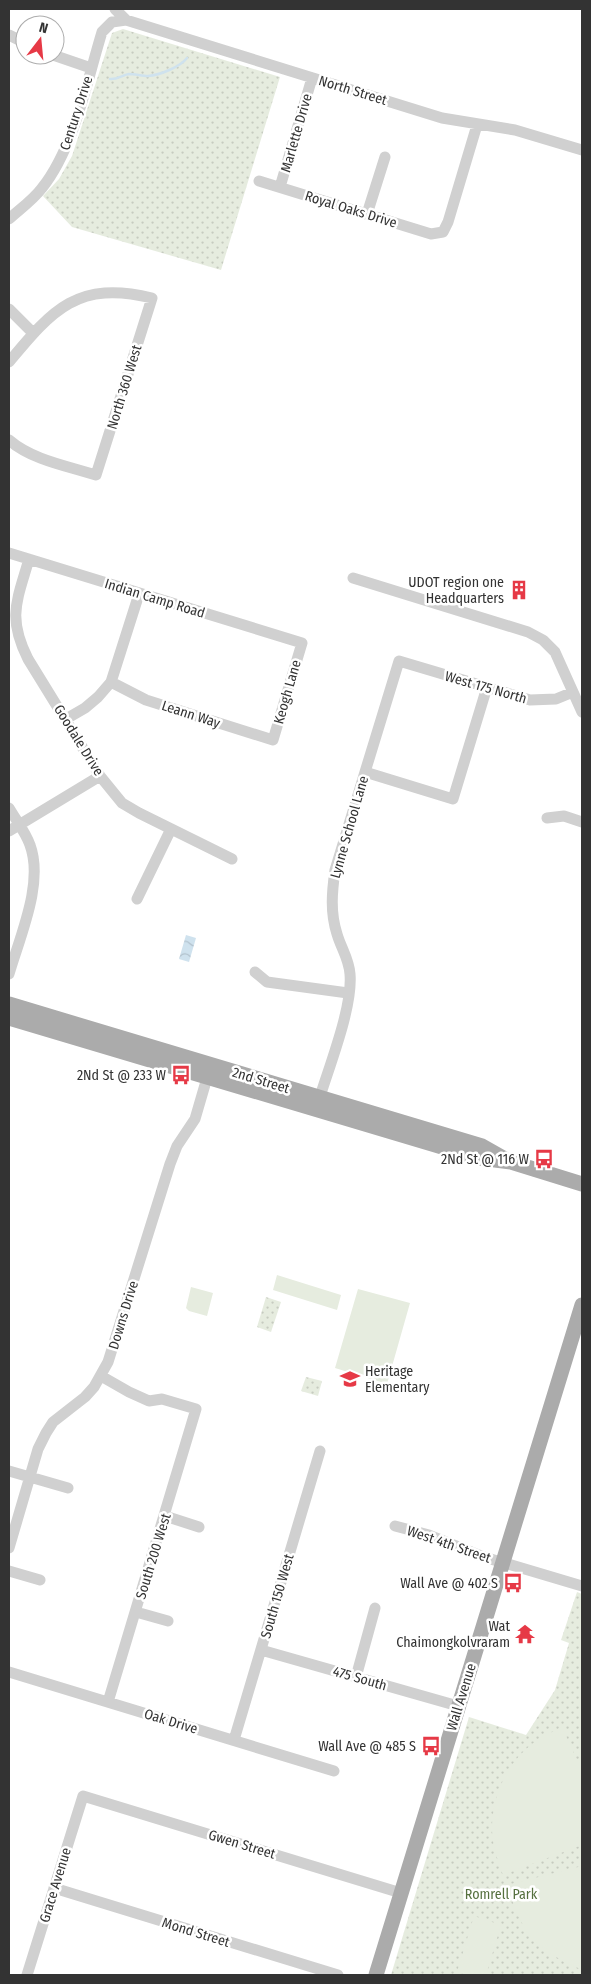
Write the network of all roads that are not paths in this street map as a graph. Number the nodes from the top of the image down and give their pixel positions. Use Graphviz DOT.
graph roads {
  1 [pos="115,9"];
  2 [pos="126,20"];
  3 [pos="112,22"];
  4 [pos="65,59"];
  5 [pos="91,68"];
  6 [pos="312,78"];
  7 [pos="477,125"];
  8 [pos="582,150"];
  9 [pos="386,157"];
  10 [pos="260,181"];
  11 [pos="280,187"];
  12 [pos="367,214"];
  13 [pos="9,219"];
  14 [pos="9,309"];
  15 [pos="33,333"];
  16 [pos="9,362"];
  17 [pos="9,440"];
  18 [pos="9,553"];
  19 [pos="29,559"];
  20 [pos="352,578"];
  21 [pos="140,594"];
  22 [pos="302,643"];
  23 [pos="399,661"];
  24 [pos="111,682"];
  25 [pos="487,687"];
  26 [pos="573,692"];
  27 [pos="582,712"];
  28 [pos="66,720"];
  29 [pos="274,740"];
  30 [pos="365,772"];
  31 [pos="100,776"];
  32 [pos="9,808"];
  33 [pos="547,818"];
  34 [pos="582,822"];
  35 [pos="19,825"];
  36 [pos="171,829"];
  37 [pos="9,831"];
  38 [pos="232,859"];
  39 [pos="137,899"];
  40 [pos="254,972"];
  41 [pos="9,974"];
  42 [pos="348,993"];
  43 [pos="9,1004"];
  44 [pos="9,1018"];
  45 [pos="209,1071"];
  46 [pos="318,1103"];
  47 [pos="582,1184"];
  48 [pos="582,1305"];
  49 [pos="101,1376"];
  50 [pos="320,1451"];
  51 [pos="9,1471"];
  52 [pos="30,1477"];
  53 [pos="68,1488"];
  54 [pos="165,1516"];
  55 [pos="395,1526"];
  56 [pos="199,1527"];
  57 [pos="9,1548"];
  58 [pos="502,1562"];
  59 [pos="9,1571"];
  60 [pos="40,1580"];
  61 [pos="582,1586"];
  62 [pos="375,1608"];
  63 [pos="136,1612"];
  64 [pos="168,1621"];
  65 [pos="261,1650"];
  66 [pos="9,1672"];
  67 [pos="356,1677"];
  68 [pos="108,1702"];
  69 [pos="458,1706"];
  70 [pos="234,1740"];
  71 [pos="334,1770"];
  72 [pos="83,1796"];
  73 [pos="54,1888"];
  74 [pos="401,1893"];
  75 [pos="27,1975"];
  76 [pos="338,1975"];
  77 [pos="376,1975"];
  1 -- 2 [label="street, North Street"];
  2 -- 3 [label="street, North Street"];
  2 -- 6 [label="street, North Street"];
  3 -- 5 [label="street, Century Drive"];
  4 -- 5 [label="street"];
  5 -- 13 [label="street, Century Drive"];
  6 -- 7 [label="street, North Street"];
  6 -- 11 [label="street, Marlette Drive"];
  7 -- 8 [label="street, North Street"];
  7 -- 12 [label="street, Royal Oaks Drive"];
  9 -- 12 [label="street"];
  10 -- 11 [label="street, Royal Oaks Drive"];
  11 -- 12 [label="street, Royal Oaks Drive"];
  14 -- 15 [label="street"];
  15 -- 16 [label="street"];
  15 -- 17 [label="street, North 360 West"];
  18 -- 19 [label="street, Indian Camp Road"];
  19 -- 21 [label="street, Indian Camp Road"];
  19 -- 28 [label="street, Goodale Drive"];
  20 -- 26 [label="street"];
  21 -- 22 [label="street, Indian Camp Road"];
  21 -- 24 [label="street"];
  22 -- 29 [label="street, Keogh Lane"];
  23 -- 25 [label="street, West 175 North"];
  23 -- 30 [label="street, Lynne School Lane"];
  24 -- 28 [label="street"];
  24 -- 29 [label="street, Leann Way"];
  25 -- 26 [label="street, West 175 North"];
  25 -- 30 [label="street"];
  26 -- 27 [label="street"];
  28 -- 31 [label="street, Goodale Drive"];
  30 -- 42 [label="street, Lynne School Lane"];
  31 -- 35 [label="street"];
  31 -- 36 [label="street, Goodale Drive"];
  32 -- 35 [label="street"];
  33 -- 34 [label="street"];
  35 -- 37 [label="street"];
  35 -- 41 [label="street"];
  36 -- 38 [label="street, Goodale Drive"];
  36 -- 39 [label="street"];
  40 -- 42 [label="street"];
  42 -- 46 [label="street, Lynne School Lane"];
  43 -- 45 [label="main road, 2nd Street"];
  44 -- 45 [label="main road, 2nd Street"];
  45 -- 46 [label="main road, 2nd Street"];
  45 -- 49 [label="street, Downs Drive"];
  46 -- 47 [label="main road, 2nd Street"];
  48 -- 58 [label="main road, Wall Avenue"];
  49 -- 52 [label="street, Downs Drive"];
  49 -- 54 [label="street, South 200 West"];
  50 -- 65 [label="street, South 150 West"];
  51 -- 52 [label="street"];
  52 -- 53 [label="street"];
  52 -- 57 [label="street, Downs Drive"];
  54 -- 56 [label="street"];
  54 -- 63 [label="street, South 200 West"];
  55 -- 58 [label="street, West 4th Street"];
  58 -- 61 [label="street, West 4th Street"];
  58 -- 69 [label="main road, Wall Avenue"];
  59 -- 60 [label="street"];
  62 -- 67 [label="street"];
  63 -- 64 [label="street"];
  63 -- 68 [label="street, South 200 West"];
  65 -- 67 [label="street, 475 South"];
  65 -- 70 [label="street, South 150 West"];
  66 -- 68 [label="street, Oak Drive"];
  67 -- 69 [label="street, 475 South"];
  68 -- 70 [label="street, Oak Drive"];
  69 -- 74 [label="main road, Wall Avenue"];
  70 -- 71 [label="street, Oak Drive"];
  72 -- 73 [label="street, Grace Avenue"];
  72 -- 74 [label="street, Gwen Street"];
  73 -- 75 [label="street, Grace Avenue"];
  73 -- 76 [label="street, Mond Street"];
  74 -- 77 [label="main road, Wall Avenue"];
}
